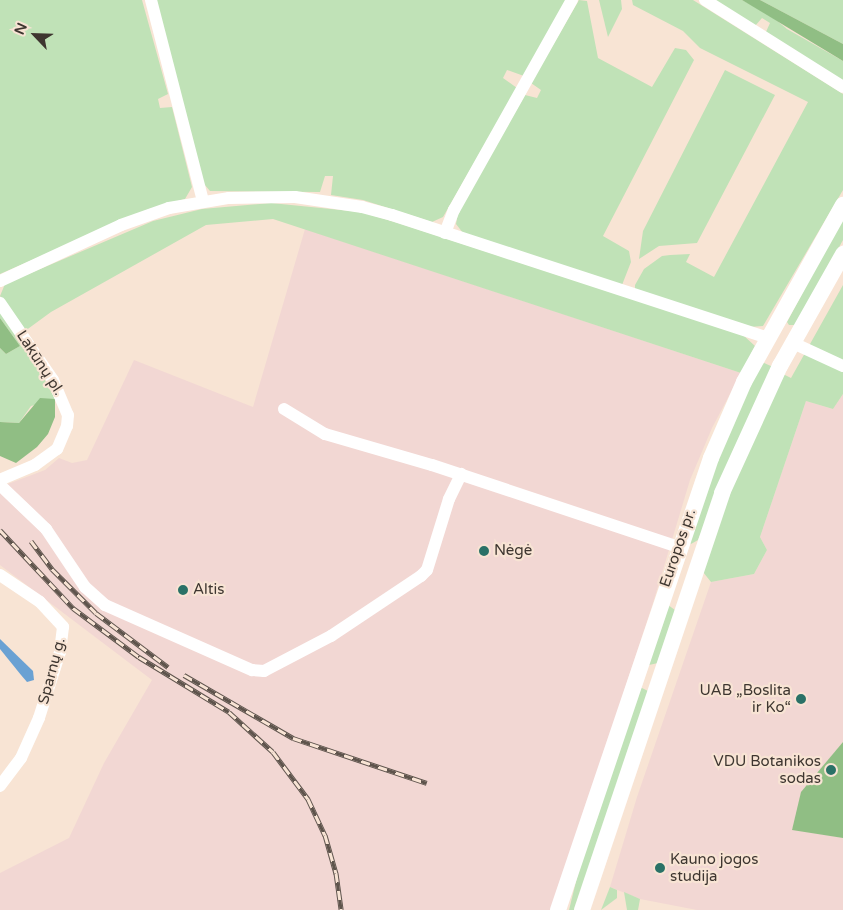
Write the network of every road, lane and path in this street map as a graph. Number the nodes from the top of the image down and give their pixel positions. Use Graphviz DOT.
graph roads {
  1 [pos="151,0"];
  2 [pos="572,0"];
  3 [pos="706,0"];
  4 [pos="843,87"];
  5 [pos="203,201"];
  6 [pos="843,206"];
  7 [pos="446,233"];
  8 [pos="843,254"];
  9 [pos="0,280"];
  10 [pos="0,303"];
  11 [pos="770,335"];
  12 [pos="793,343"];
  13 [pos="843,366"];
  14 [pos="284,409"];
  15 [pos="461,474"];
  16 [pos="0,480"];
  17 [pos="0,485"];
  18 [pos="678,547"];
  19 [pos="701,555"];
  20 [pos="0,575"];
  21 [pos="637,672"];
  22 [pos="659,679"];
  23 [pos="0,786"];
  24 [pos="558,910"];
  25 [pos="582,910"];
  1 -- 5 [label="street"];
  2 -- 7 [label="street"];
  3 -- 4 [label="street"];
  5 -- 7 [label="street"];
  5 -- 9 [label="street"];
  6 -- 11 [label="main road, Europos pr."];
  7 -- 11 [label="street"];
  8 -- 12 [label="main road, Europos pr."];
  10 -- 16 [label="street, Lakūnų pl."];
  11 -- 12 [label="main road"];
  11 -- 18 [label="main road, Europos pr."];
  12 -- 13 [label="street"];
  12 -- 19 [label="main road, Europos pr."];
  14 -- 15 [label="street"];
  15 -- 17 [label="street"];
  15 -- 18 [label="street"];
  18 -- 19 [label="main road"];
  18 -- 21 [label="main road, Europos pr."];
  19 -- 22 [label="main road, Europos pr."];
  20 -- 23 [label="street, Sparnų g."];
  21 -- 22 [label="main road"];
  21 -- 24 [label="main road, Europos pr."];
  22 -- 25 [label="main road, Europos pr."];
}
